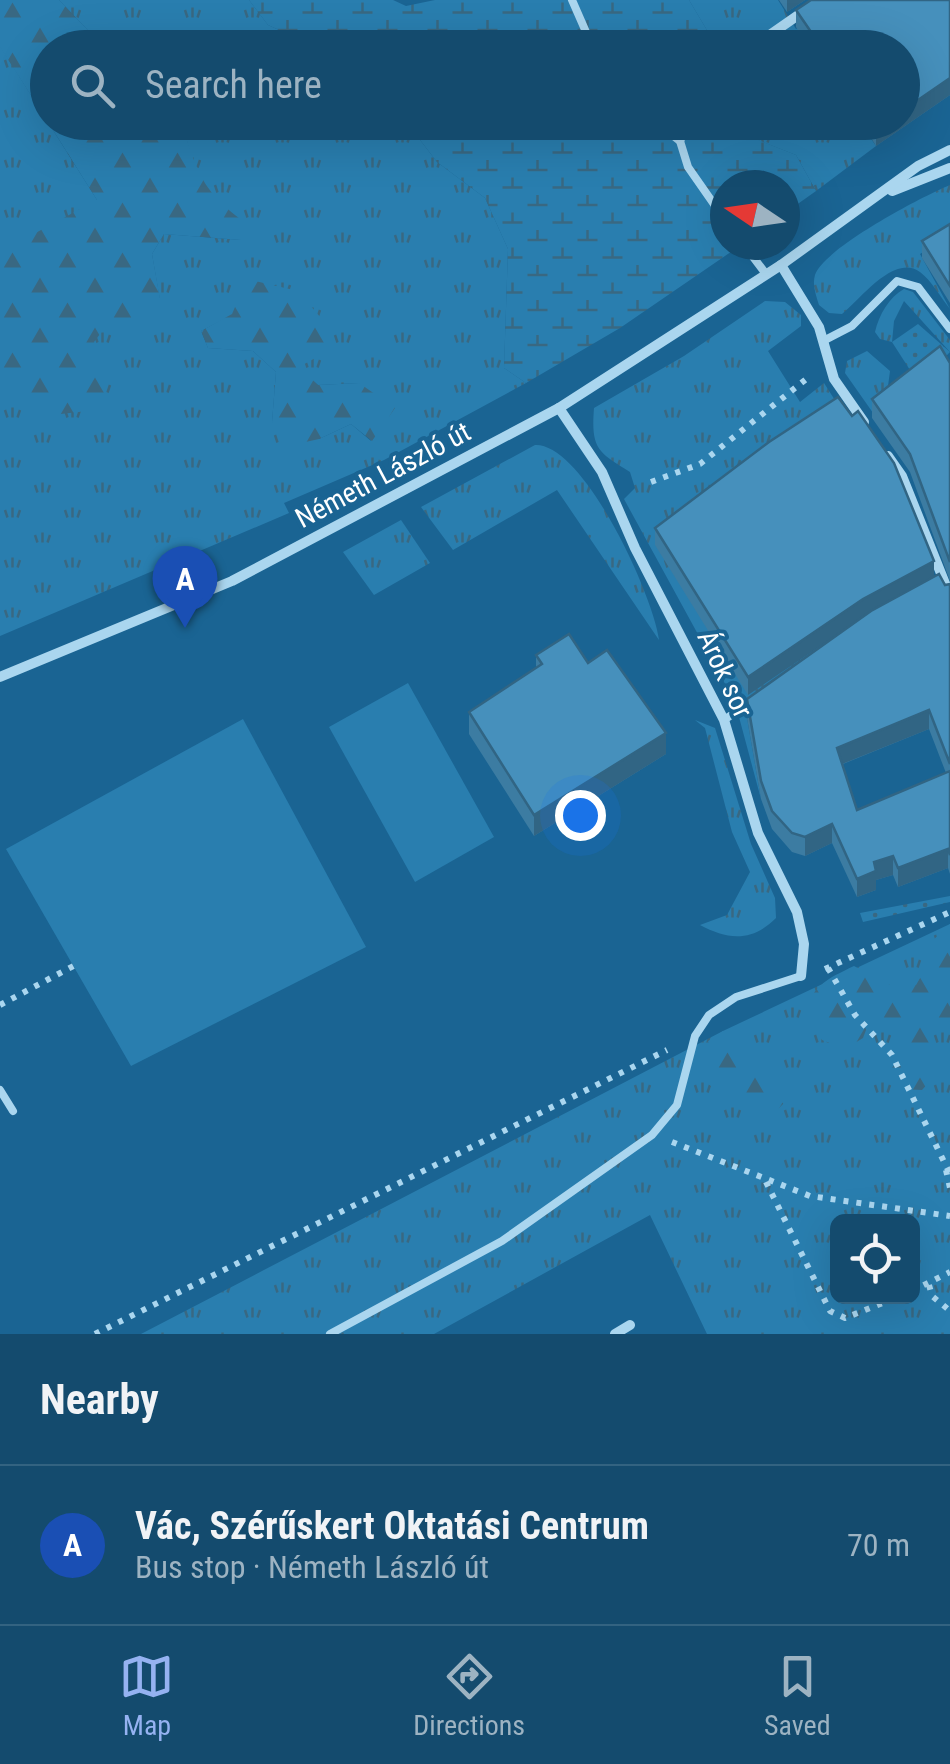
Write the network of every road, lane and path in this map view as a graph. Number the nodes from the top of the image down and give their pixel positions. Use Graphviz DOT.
graph roads {
  1 [pos="572,0"];
  2 [pos="820,0"];
  3 [pos="584,30"];
  4 [pos="777,30"];
  5 [pos="680,141"];
  6 [pos="950,150"];
  7 [pos="950,168"];
  8 [pos="878,197"];
  9 [pos="710,199"];
  10 [pos="755,260"];
  11 [pos="781,265"];
  12 [pos="766,274"];
  13 [pos="950,329"];
  14 [pos="825,340"];
  15 [pos="828,360"];
  16 [pos="558,408"];
  17 [pos="874,436"];
  18 [pos="884,450"];
  19 [pos="651,482"];
  20 [pos="943,582"];
  21 [pos="928,590"];
  22 [pos="950,596"];
  23 [pos="0,677"];
  24 [pos="756,698"];
  25 [pos="724,720"];
  26 [pos="950,912"];
  27 [pos="79,963"];
  28 [pos="828,968"];
  29 [pos="802,976"];
  30 [pos="0,1006"];
  31 [pos="695,1036"];
  32 [pos="0,1090"];
  33 [pos="13,1112"];
  34 [pos="652,1135"];
  35 [pos="948,1172"];
  36 [pos="765,1181"];
  37 [pos="950,1188"];
  38 [pos="950,1216"];
  39 [pos="950,1272"];
  40 [pos="929,1284"];
  41 [pos="920,1288"];
  42 [pos="880,1304"];
  43 [pos="949,1310"];
  44 [pos="630,1326"];
  45 [pos="95,1334"];
  46 [pos="330,1334"];
  47 [pos="615,1334"];
  1 -- 3 [label="lane"];
  2 -- 4 [label="street"];
  5 -- 9 [label="lane"];
  6 -- 8 [label="street"];
  7 -- 8 [label="street"];
  8 -- 11 [label="street, Németh László út"];
  10 -- 12 [label="lane"];
  11 -- 12 [label="street, Németh László út"];
  11 -- 14 [label="street"];
  12 -- 16 [label="street, Németh László út"];
  13 -- 14 [label="lane"];
  14 -- 15 [label="street"];
  15 -- 17 [label="street"];
  15 -- 19 [label="path"];
  16 -- 23 [label="street, Németh László út"];
  16 -- 25 [label="street, Árok sor"];
  18 -- 20 [label="street"];
  20 -- 21 [label="lane"];
  20 -- 22 [label="street"];
  24 -- 25 [label="lane"];
  25 -- 29 [label="street, Árok sor"];
  26 -- 28 [label="path"];
  27 -- 30 [label="path"];
  28 -- 29 [label="path"];
  28 -- 35 [label="path"];
  29 -- 31 [label="lane"];
  31 -- 34 [label="lane"];
  31 -- 45 [label="path"];
  32 -- 33 [label="lane"];
  34 -- 36 [label="path"];
  34 -- 46 [label="lane"];
  35 -- 37 [label="path"];
  36 -- 38 [label="path"];
  36 -- 42 [label="path"];
  39 -- 40 [label="path"];
  40 -- 41 [label="path"];
  40 -- 43 [label="path"];
  44 -- 47 [label="street"];
}
